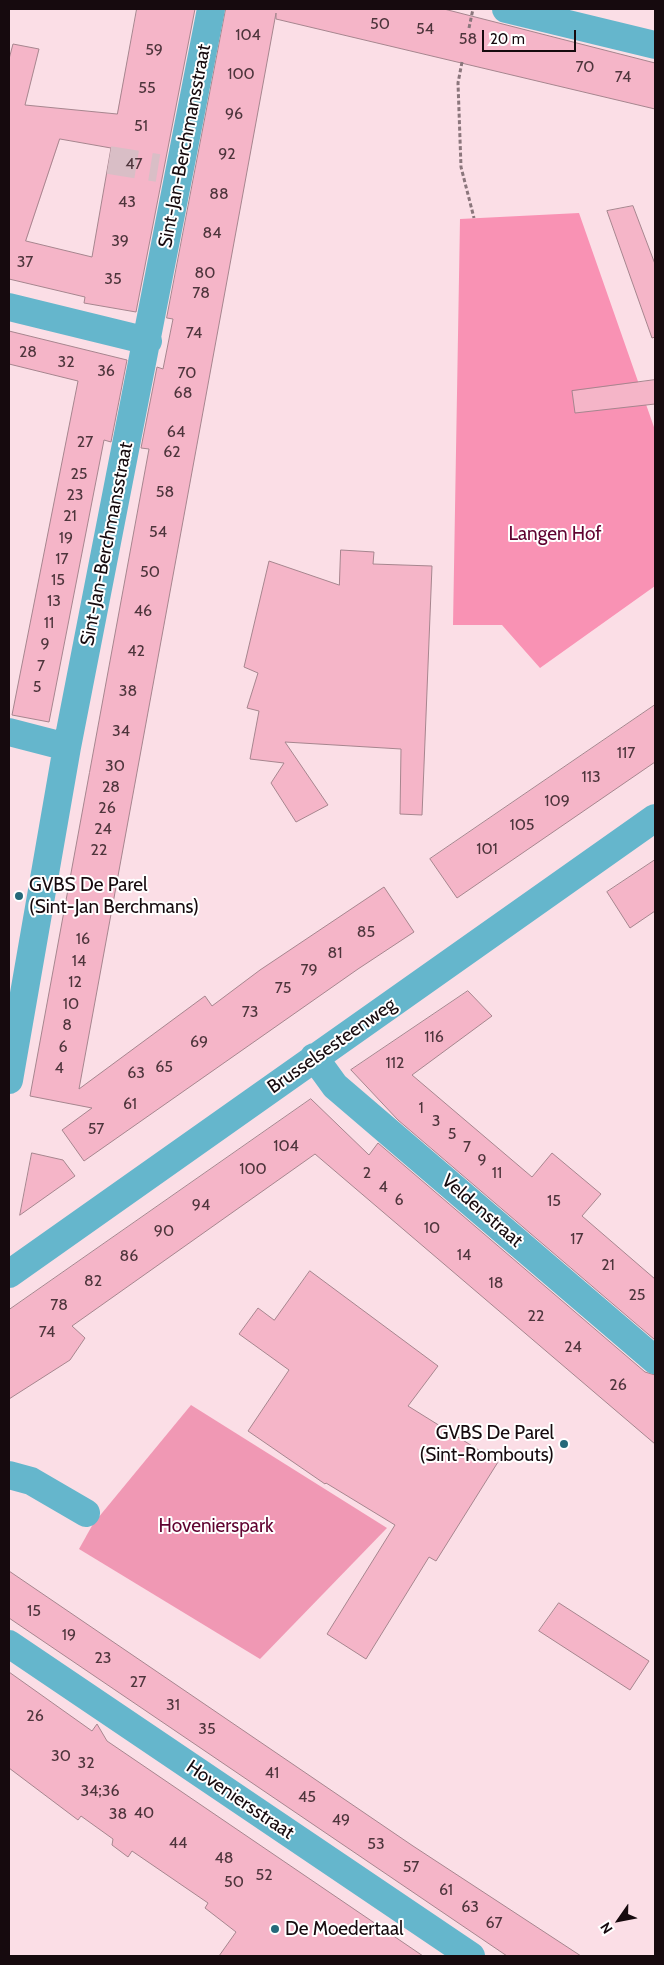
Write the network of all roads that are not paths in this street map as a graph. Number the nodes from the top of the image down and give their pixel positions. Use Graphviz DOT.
graph roads {
  1 [pos="211,9"];
  2 [pos="506,9"];
  3 [pos="655,45"];
  4 [pos="9,307"];
  5 [pos="148,341"];
  6 [pos="9,732"];
  7 [pos="67,747"];
  8 [pos="655,818"];
  9 [pos="314,1057"];
  10 [pos="9,1080"];
  11 [pos="9,1274"];
  12 [pos="655,1360"];
  13 [pos="9,1475"];
  14 [pos="86,1513"];
  15 [pos="9,1644"];
  16 [pos="471,1956"];
  1 -- 5 [label="street, Sint-Jan-Berchmansstraat"];
  2 -- 3 [label="street"];
  4 -- 5 [label="street"];
  5 -- 7 [label="street, Sint-Jan-Berchmansstraat"];
  6 -- 7 [label="street"];
  7 -- 10 [label="street, Sint-Jan-Berchmansstraat"];
  8 -- 9 [label="street, Brusselsesteenweg"];
  9 -- 11 [label="street, Brusselsesteenweg"];
  9 -- 12 [label="street, Veldenstraat"];
  13 -- 14 [label="street"];
  15 -- 16 [label="street, Hoveniersstraat"];
}
